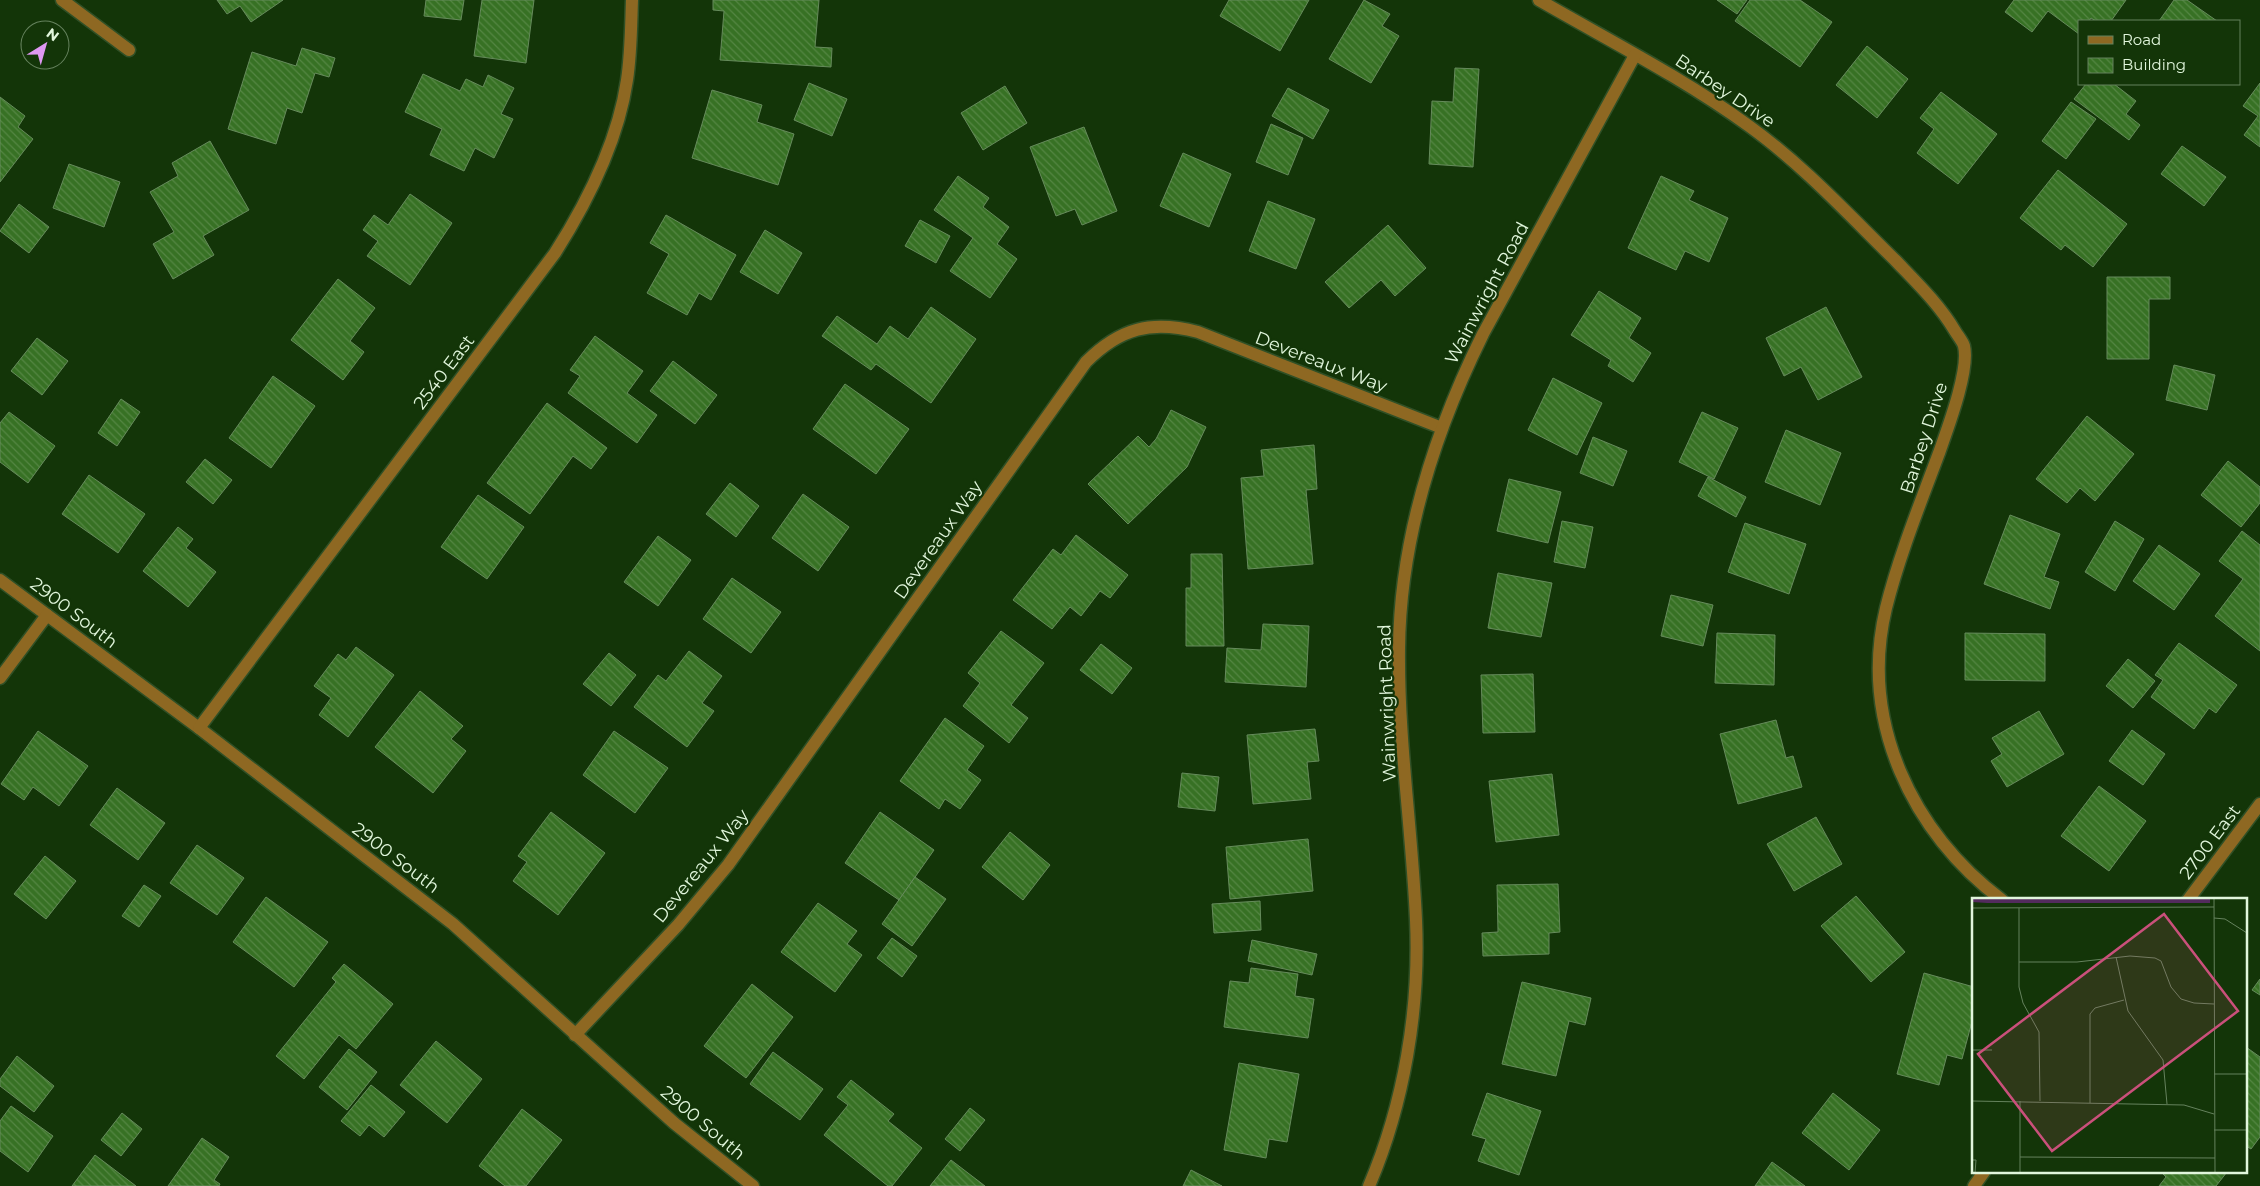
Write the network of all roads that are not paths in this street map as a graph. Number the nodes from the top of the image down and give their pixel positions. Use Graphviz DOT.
graph roads {
  1 [pos="62,0"];
  2 [pos="632,0"];
  3 [pos="1539,0"];
  4 [pos="129,50"];
  5 [pos="1635,55"];
  6 [pos="1442,428"];
  7 [pos="0,580"];
  8 [pos="47,615"];
  9 [pos="0,678"];
  10 [pos="199,728"];
  11 [pos="2260,804"];
  12 [pos="2000,898"];
  13 [pos="2190,898"];
  14 [pos="575,1035"];
  15 [pos="1983,1174"];
  16 [pos="753,1186"];
  17 [pos="1369,1186"];
  18 [pos="1974,1186"];
  1 -- 4 [label="street"];
  2 -- 10 [label="street, 2540 East"];
  3 -- 5 [label="street, Barbey Drive"];
  5 -- 6 [label="street, Wainwright Road"];
  5 -- 12 [label="street, Barbey Drive"];
  6 -- 14 [label="street, Devereaux Way"];
  6 -- 17 [label="street, Wainwright Road"];
  7 -- 8 [label="street, 2900 South"];
  8 -- 9 [label="street"];
  8 -- 10 [label="street, 2900 South"];
  10 -- 14 [label="street, 2900 South"];
  11 -- 13 [label="street, 2700 East"];
  14 -- 16 [label="street, 2900 South"];
  15 -- 18 [label="street"];
}
